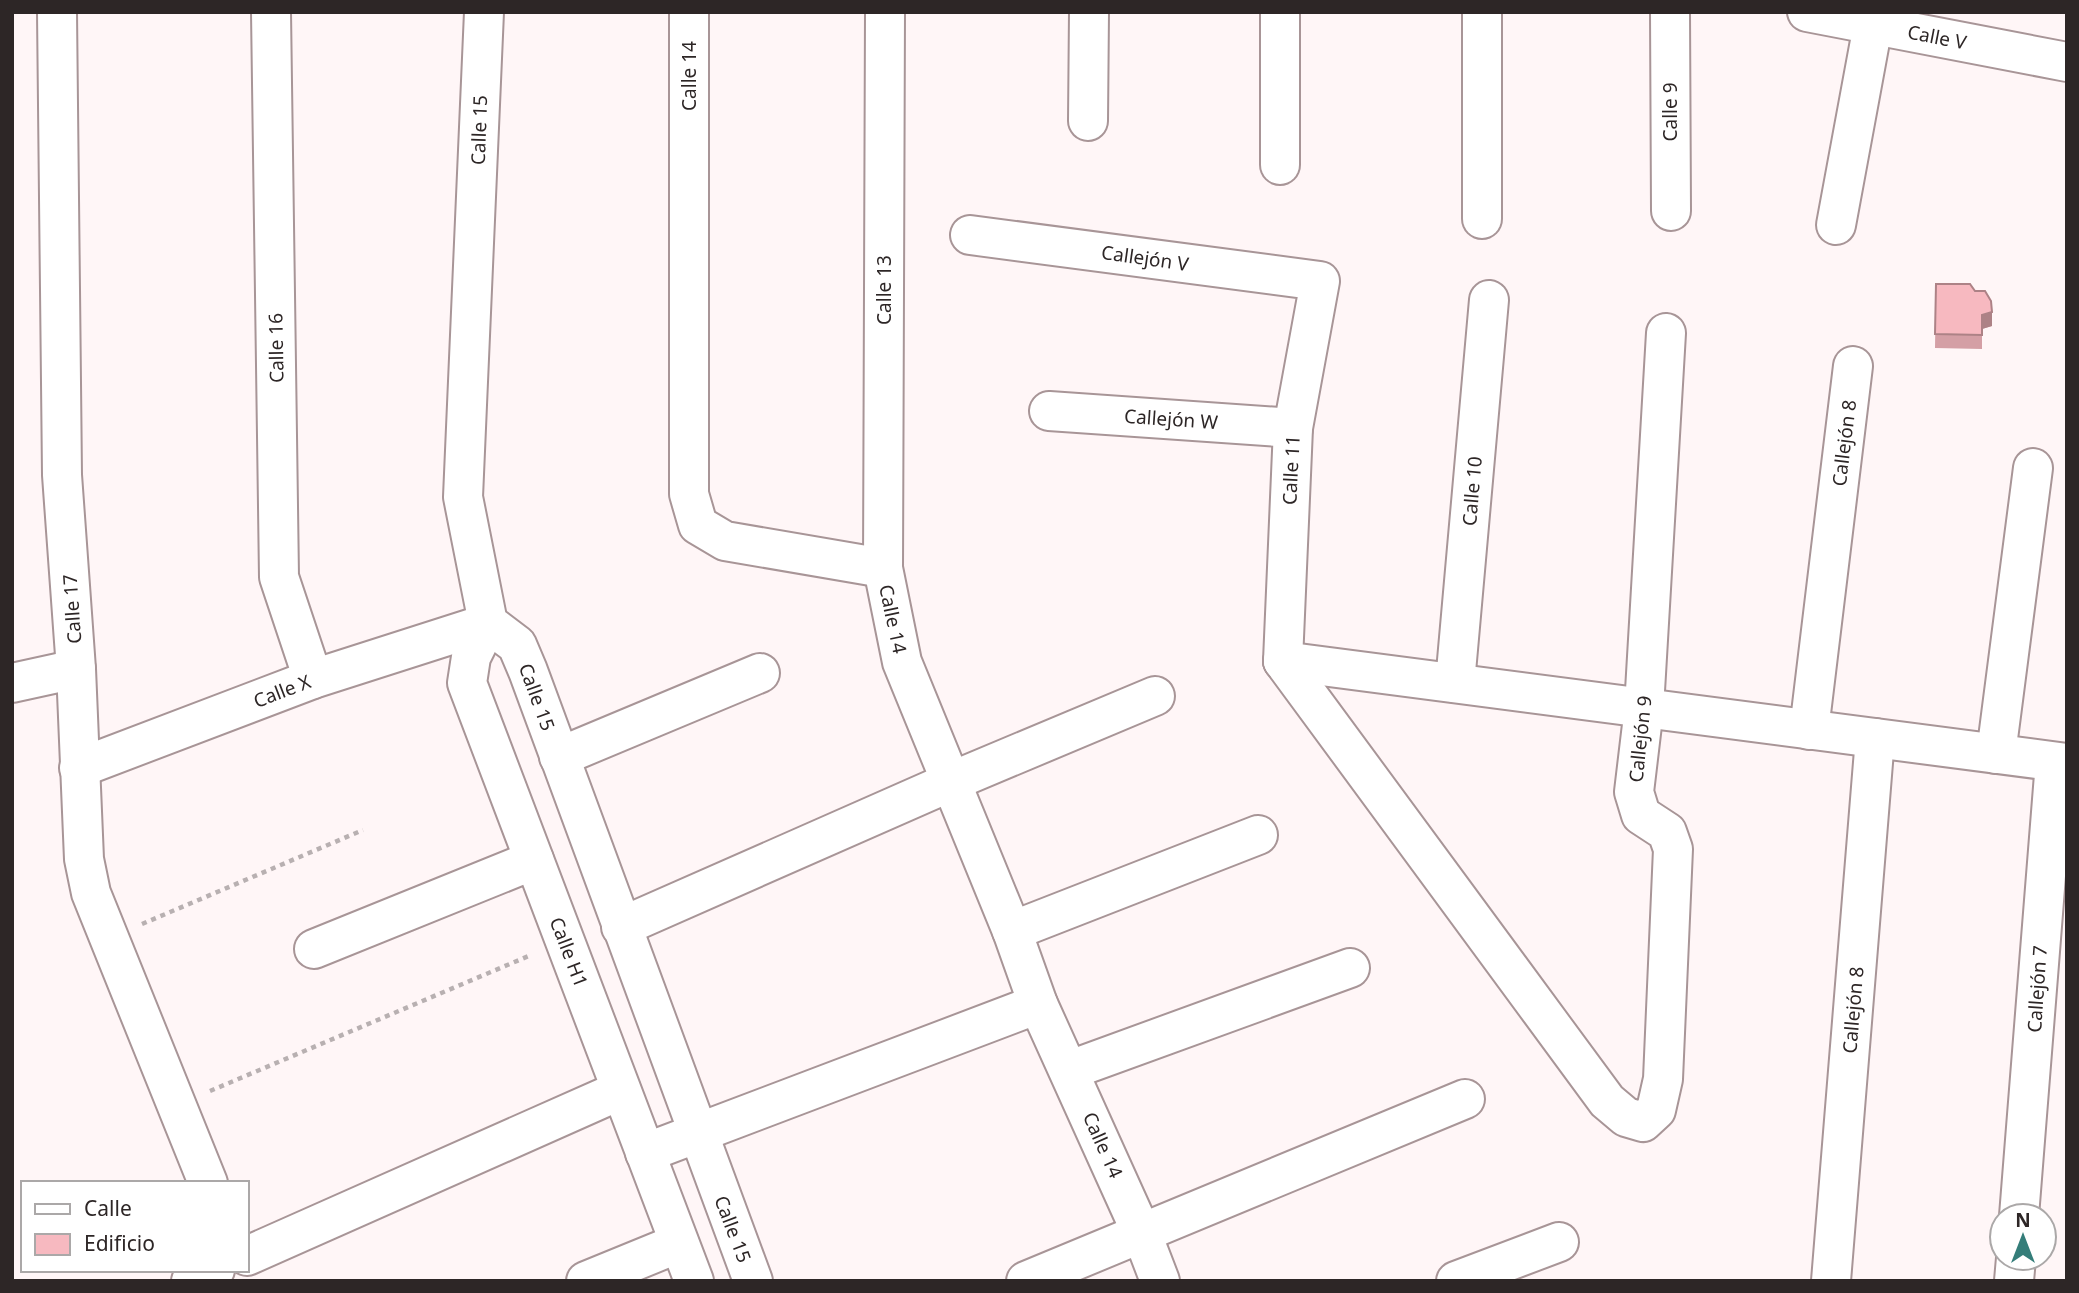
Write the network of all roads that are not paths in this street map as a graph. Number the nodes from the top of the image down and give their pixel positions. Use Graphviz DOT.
graph roads {
  1 [pos="57,12"];
  2 [pos="271,12"];
  3 [pos="484,12"];
  4 [pos="689,12"];
  5 [pos="885,12"];
  6 [pos="1089,12"];
  7 [pos="1280,12"];
  8 [pos="1482,12"];
  9 [pos="1670,12"];
  10 [pos="1807,12"];
  11 [pos="1873,25"];
  12 [pos="2067,62"];
  13 [pos="1088,121"];
  14 [pos="1280,164"];
  15 [pos="1671,211"];
  16 [pos="1482,219"];
  17 [pos="1836,225"];
  18 [pos="970,235"];
  19 [pos="1320,281"];
  20 [pos="1489,300"];
  21 [pos="1667,333"];
  22 [pos="1853,366"];
  23 [pos="1049,411"];
  24 [pos="1293,428"];
  25 [pos="2033,468"];
  26 [pos="883,568"];
  27 [pos="488,623"];
  28 [pos="1283,661"];
  29 [pos="76,669"];
  30 [pos="760,673"];
  31 [pos="313,679"];
  32 [pos="12,683"];
  33 [pos="1455,683"];
  34 [pos="1155,696"];
  35 [pos="1644,708"];
  36 [pos="1809,730"];
  37 [pos="1875,738"];
  38 [pos="1996,754"];
  39 [pos="559,757"];
  40 [pos="2061,762"];
  41 [pos="79,768"];
  42 [pos="950,782"];
  43 [pos="1258,835"];
  44 [pos="534,860"];
  45 [pos="621,927"];
  46 [pos="1012,931"];
  47 [pos="314,949"];
  48 [pos="1350,968"];
  49 [pos="1038,1004"];
  50 [pos="1070,1070"];
  51 [pos="621,1090"];
  52 [pos="1465,1099"];
  53 [pos="696,1131"];
  54 [pos="645,1153"];
  55 [pos="207,1181"];
  56 [pos="2020,1202"];
  57 [pos="1142,1234"];
  58 [pos="1559,1242"];
  59 [pos="679,1243"];
  60 [pos="248,1256"];
  61 [pos="211,1272"];
  62 [pos="191,1281"];
  63 [pos="586,1281"];
  64 [pos="694,1281"];
  65 [pos="752,1281"];
  66 [pos="1026,1281"];
  67 [pos="1160,1281"];
  68 [pos="1456,1281"];
  69 [pos="1831,1281"];
  1 -- 29 [label="street, Calle 17"];
  2 -- 31 [label="street, Calle 16"];
  3 -- 27 [label="street, Calle 15"];
  4 -- 26 [label="street, Calle 14"];
  5 -- 26 [label="street, Calle 13"];
  6 -- 13 [label="street"];
  7 -- 14 [label="street"];
  8 -- 16 [label="street"];
  9 -- 15 [label="street, Calle 9"];
  10 -- 11 [label="street, Calle V"];
  11 -- 12 [label="street, Calle V"];
  11 -- 17 [label="street"];
  18 -- 19 [label="street, Callejón V"];
  19 -- 24 [label="street, Calle 11"];
  20 -- 33 [label="street, Calle 10"];
  21 -- 35 [label="street, Callejón 9"];
  22 -- 36 [label="street, Callejón 8"];
  23 -- 24 [label="street, Callejón W"];
  24 -- 28 [label="street, Calle 11"];
  25 -- 38 [label="street"];
  26 -- 42 [label="street, Calle 14"];
  27 -- 31 [label="street, Calle X"];
  27 -- 39 [label="street, Calle 15"];
  27 -- 44 [label="street, Calle H1"];
  28 -- 33 [label="street"];
  28 -- 35 [label="street, Callejón 9"];
  29 -- 32 [label="street"];
  29 -- 41 [label="street, Calle 17"];
  30 -- 39 [label="street"];
  31 -- 41 [label="street, Calle X"];
  33 -- 35 [label="street"];
  34 -- 42 [label="street"];
  35 -- 36 [label="street"];
  36 -- 37 [label="street"];
  37 -- 38 [label="street"];
  37 -- 69 [label="street, Callejón 8"];
  38 -- 40 [label="street"];
  39 -- 45 [label="street, Calle 15"];
  40 -- 56 [label="street, Callejón 7"];
  41 -- 55 [label="street, Calle 17"];
  42 -- 45 [label="street"];
  42 -- 46 [label="street, Calle 14"];
  43 -- 46 [label="street"];
  44 -- 47 [label="street"];
  44 -- 51 [label="street, Calle H1"];
  45 -- 53 [label="street, Calle 15"];
  46 -- 49 [label="street, Calle 14"];
  48 -- 50 [label="street"];
  49 -- 50 [label="street, Calle 14"];
  49 -- 53 [label="street"];
  50 -- 57 [label="street, Calle 14"];
  51 -- 54 [label="street, Calle H1"];
  51 -- 60 [label="street"];
  52 -- 57 [label="street"];
  53 -- 54 [label="street"];
  53 -- 65 [label="street, Calle 15"];
  54 -- 59 [label="street, Calle H1"];
  57 -- 66 [label="street"];
  57 -- 67 [label="street, Calle 14"];
  58 -- 68 [label="street"];
  59 -- 63 [label="street"];
  59 -- 64 [label="street, Calle H1"];
  61 -- 62 [label="street"];
}
